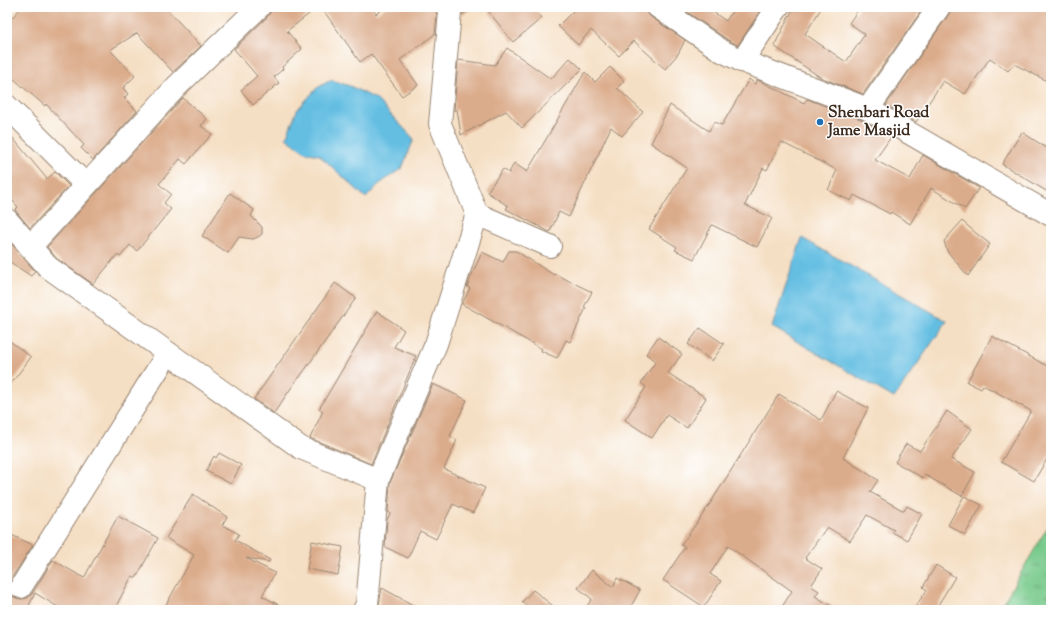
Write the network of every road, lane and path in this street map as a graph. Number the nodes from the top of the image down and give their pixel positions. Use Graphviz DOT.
graph roads {
  1 [pos="259,7"];
  2 [pos="447,7"];
  3 [pos="658,7"];
  4 [pos="778,7"];
  5 [pos="939,7"];
  6 [pos="742,61"];
  7 [pos="7,106"];
  8 [pos="868,109"];
  9 [pos="86,185"];
  10 [pos="477,214"];
  11 [pos="1051,215"];
  12 [pos="7,220"];
  13 [pos="550,246"];
  14 [pos="30,247"];
  15 [pos="168,353"];
  16 [pos="378,480"];
  17 [pos="21,587"];
  18 [pos="364,610"];
  1 -- 9 [label="street"];
  2 -- 10 [label="street"];
  3 -- 6 [label="street"];
  4 -- 6 [label="street"];
  5 -- 8 [label="street"];
  6 -- 8 [label="street"];
  7 -- 9 [label="street"];
  8 -- 11 [label="street"];
  9 -- 14 [label="street"];
  10 -- 13 [label="street"];
  10 -- 16 [label="street"];
  12 -- 14 [label="street"];
  14 -- 15 [label="street"];
  15 -- 16 [label="street"];
  15 -- 17 [label="street"];
  16 -- 18 [label="street"];
}
